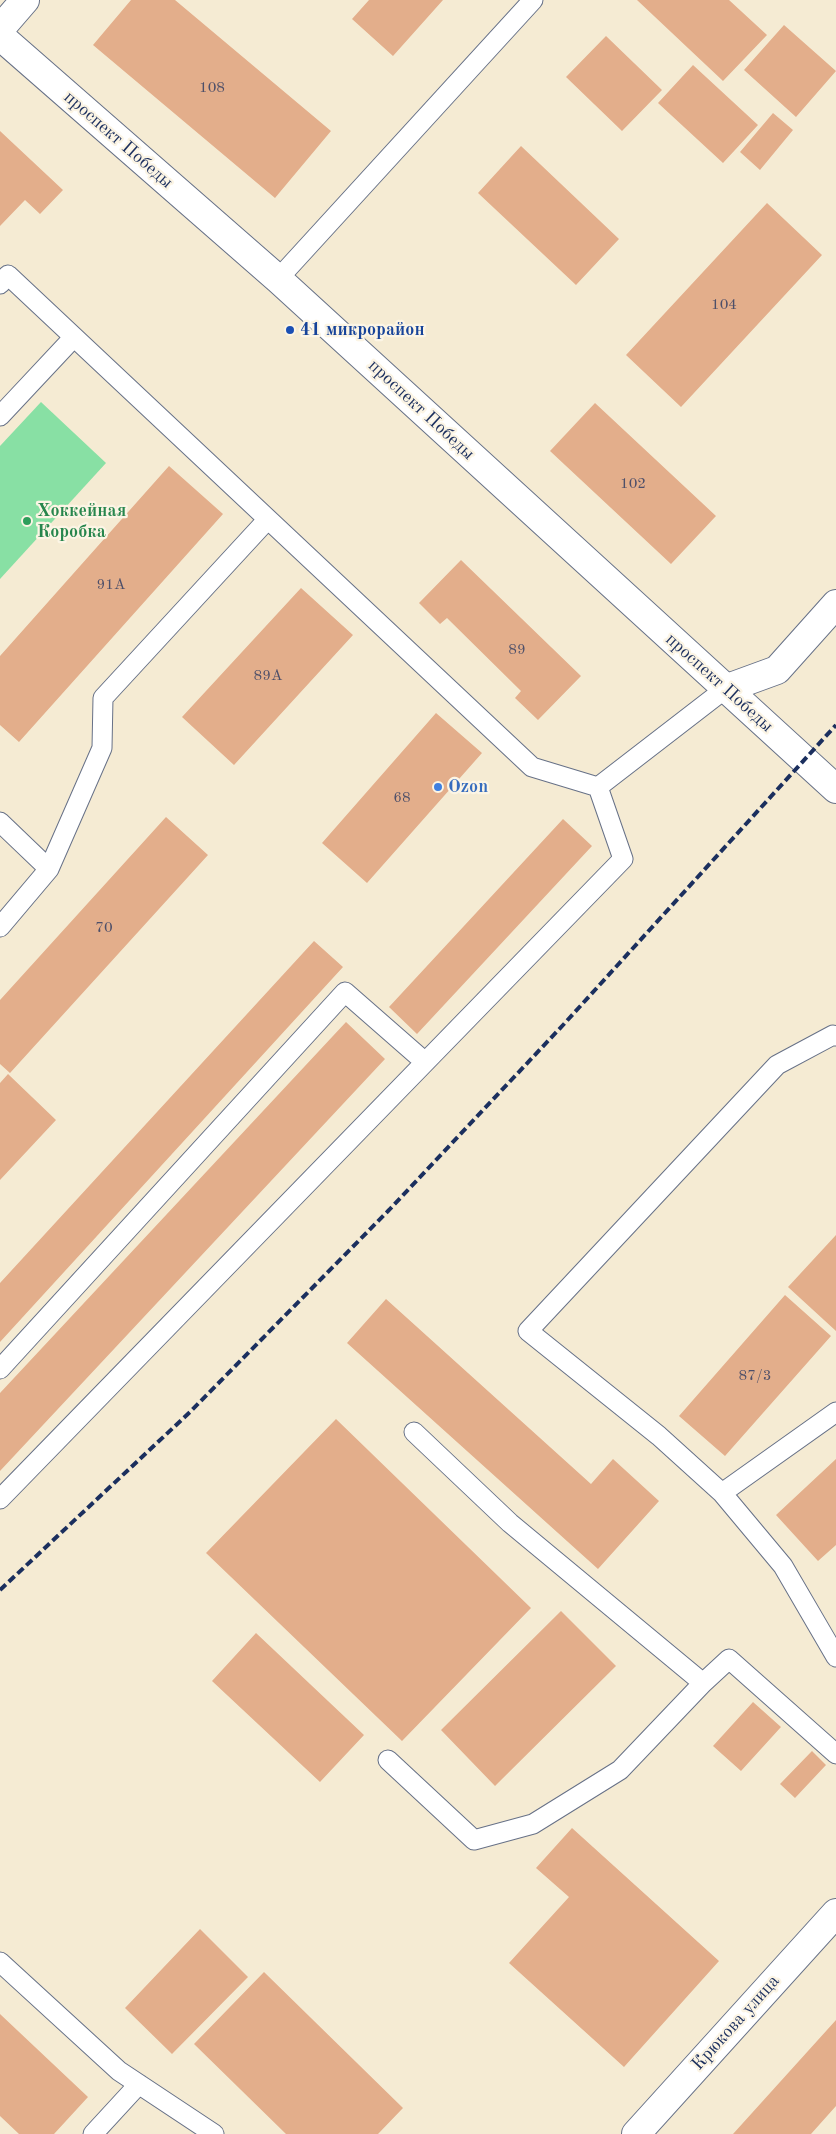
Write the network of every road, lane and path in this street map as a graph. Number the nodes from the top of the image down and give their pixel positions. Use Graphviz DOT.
graph roads {
  1 [pos="25,0"];
  2 [pos="533,0"];
  3 [pos="0,29"];
  4 [pos="0,36"];
  5 [pos="278,279"];
  6 [pos="0,284"];
  7 [pos="74,337"];
  8 [pos="0,416"];
  9 [pos="268,518"];
  10 [pos="836,604"];
  11 [pos="725,689"];
  12 [pos="598,787"];
  13 [pos="836,789"];
  14 [pos="0,822"];
  15 [pos="49,869"];
  16 [pos="0,927"];
  17 [pos="836,1036"];
  18 [pos="425,1062"];
  19 [pos="0,1369"];
  20 [pos="836,1412"];
  21 [pos="414,1432"];
  22 [pos="722,1493"];
  23 [pos="0,1499"];
  24 [pos="836,1657"];
  25 [pos="703,1682"];
  26 [pos="836,1754"];
  27 [pos="388,1760"];
  28 [pos="836,1913"];
  29 [pos="0,1962"];
  30 [pos="139,2084"];
  31 [pos="93,2134"];
  32 [pos="214,2134"];
  33 [pos="636,2134"];
  1 -- 3 [label="main road"];
  2 -- 5 [label="lane"];
  4 -- 5 [label="main road, проспект Победы"];
  5 -- 11 [label="main road, проспект Победы"];
  6 -- 7 [label="lane"];
  7 -- 8 [label="lane"];
  7 -- 9 [label="lane"];
  9 -- 12 [label="lane"];
  9 -- 15 [label="lane"];
  10 -- 11 [label="main road"];
  11 -- 12 [label="lane"];
  11 -- 13 [label="main road, проспект Победы"];
  12 -- 18 [label="lane"];
  14 -- 15 [label="lane"];
  15 -- 16 [label="lane"];
  17 -- 22 [label="lane"];
  18 -- 19 [label="lane"];
  18 -- 23 [label="lane"];
  20 -- 22 [label="lane"];
  21 -- 25 [label="lane"];
  22 -- 24 [label="lane"];
  25 -- 26 [label="lane"];
  25 -- 27 [label="lane"];
  28 -- 33 [label="main road, Крюкова улица"];
  29 -- 30 [label="lane"];
  30 -- 31 [label="lane"];
  30 -- 32 [label="lane"];
}
